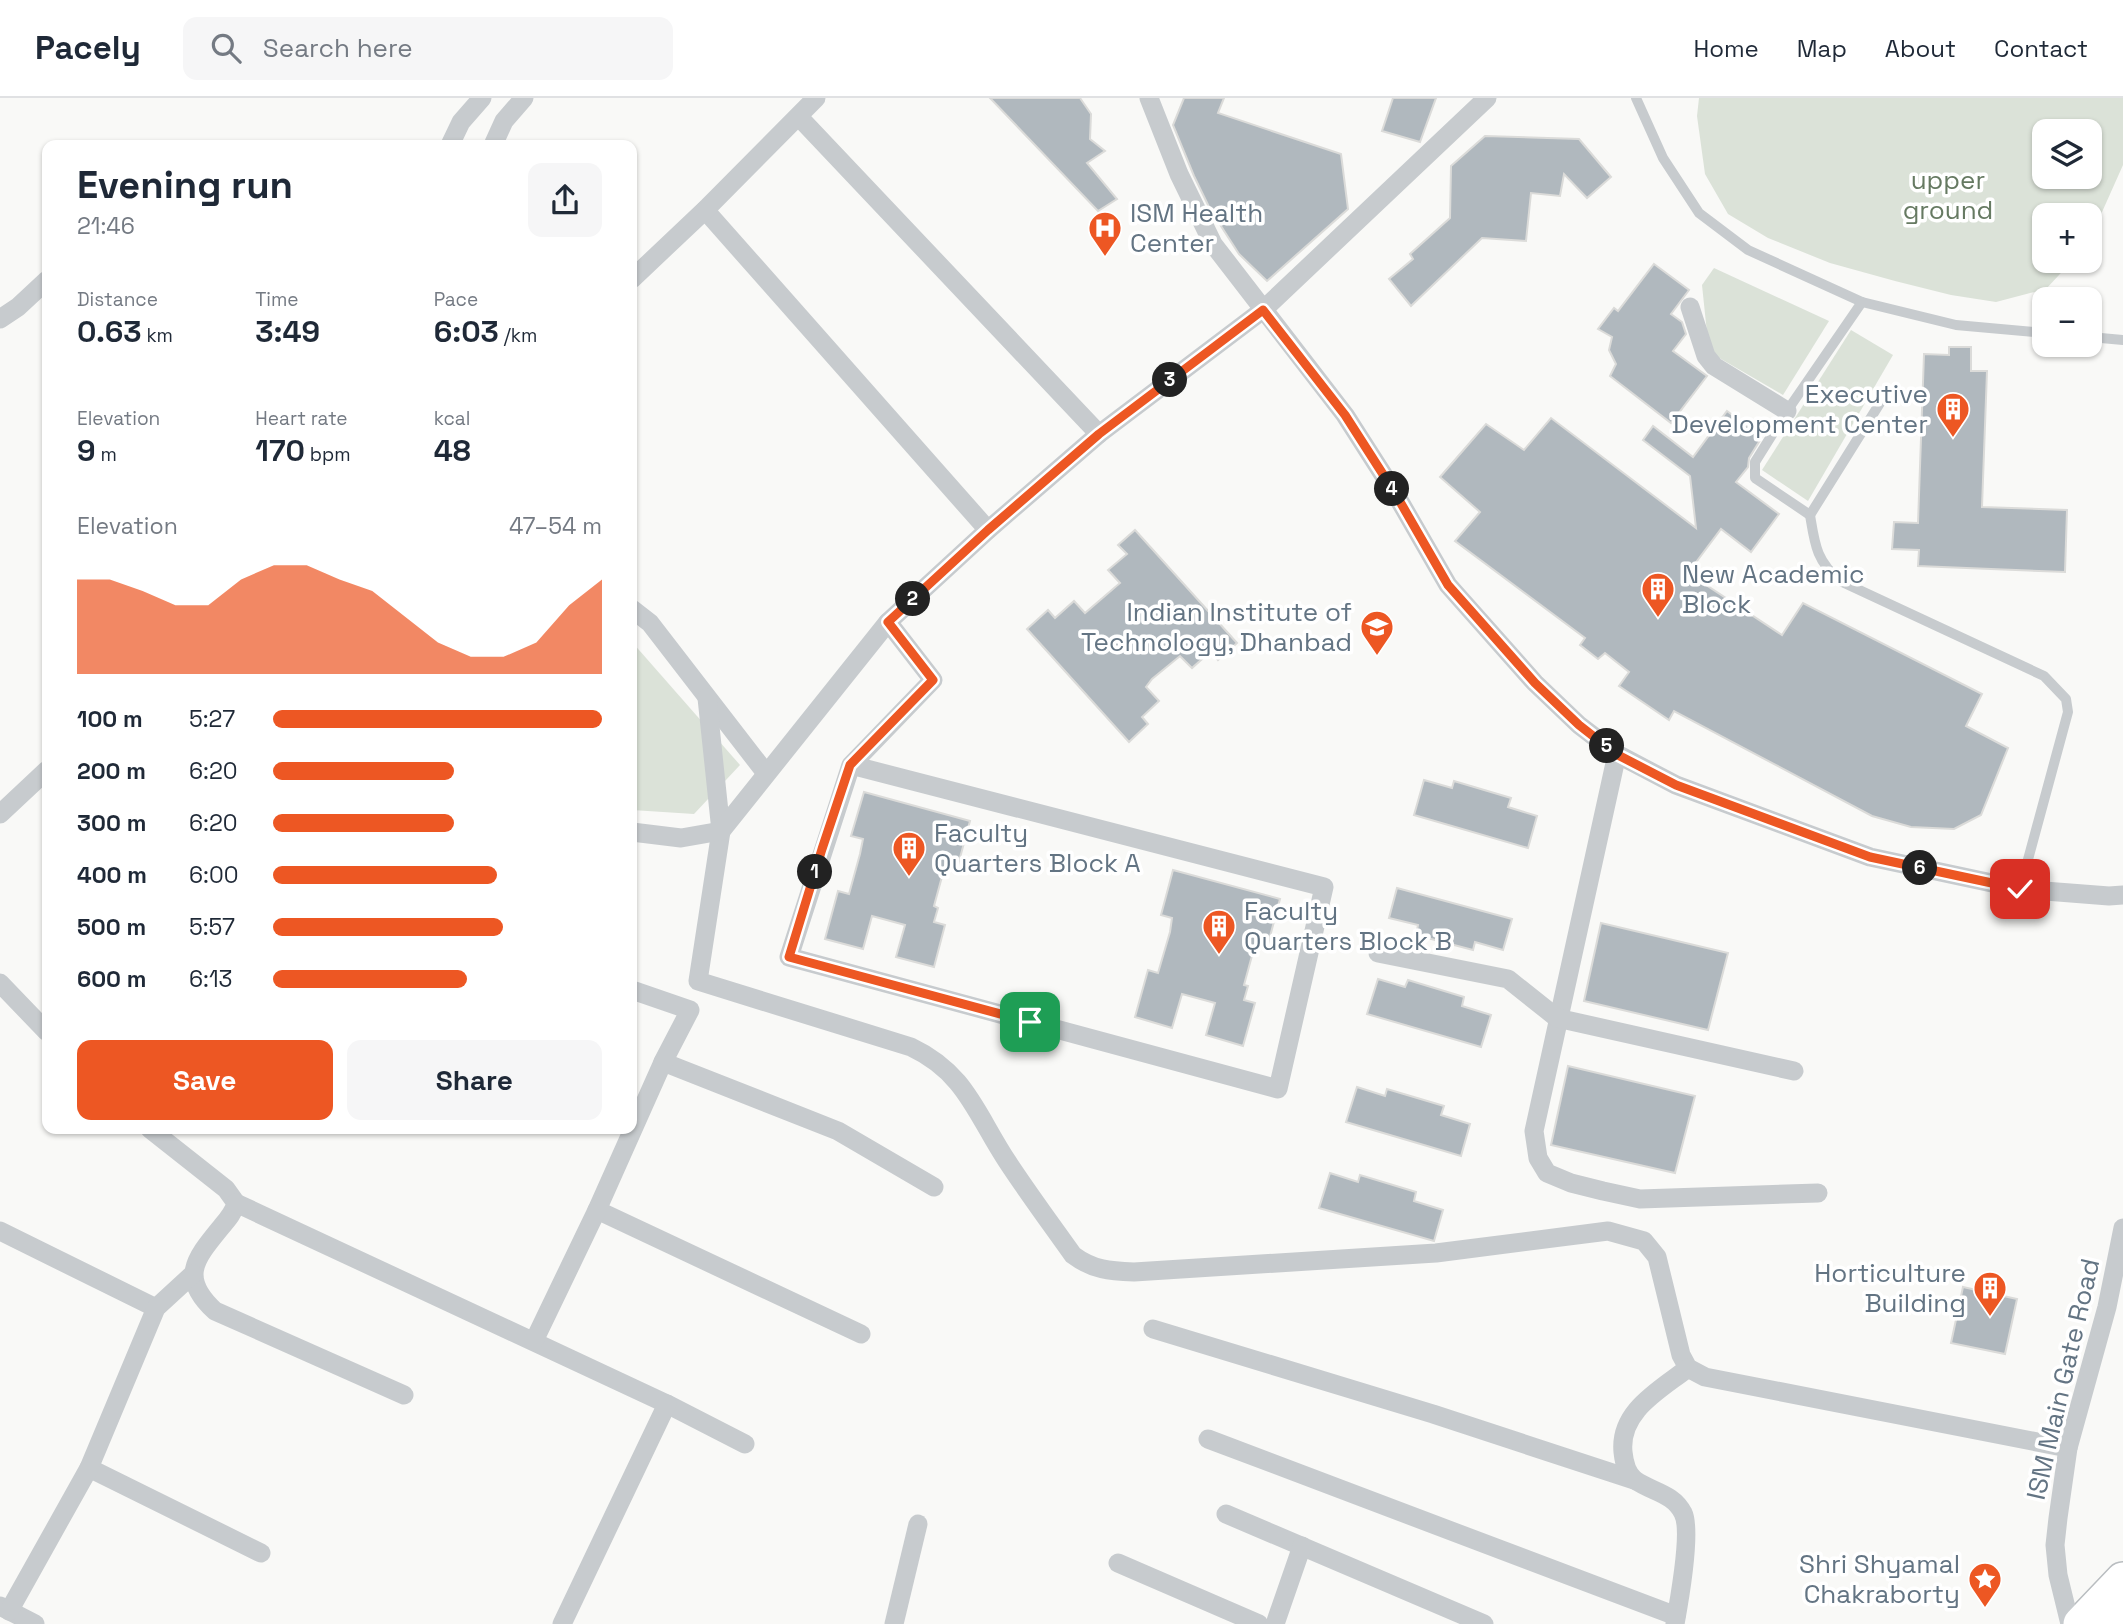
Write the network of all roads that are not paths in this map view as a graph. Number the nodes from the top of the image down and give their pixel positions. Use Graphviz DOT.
graph roads {
  1 [pos="482,98"];
  2 [pos="524,98"];
  3 [pos="816,98"];
  4 [pos="1149,98"];
  5 [pos="1486,98"];
  6 [pos="1636,98"];
  7 [pos="799,117"];
  8 [pos="452,140"];
  9 [pos="495,140"];
  10 [pos="705,210"];
  11 [pos="637,274"];
  12 [pos="42,285"];
  13 [pos="1862,302"];
  14 [pos="1690,307"];
  15 [pos="1263,310"];
  16 [pos="0,319"];
  17 [pos="2032,332"];
  18 [pos="2102,338"];
  19 [pos="2123,340"];
  20 [pos="1880,403"];
  21 [pos="1787,411"];
  22 [pos="1099,434"];
  23 [pos="1810,515"];
  24 [pos="988,530"];
  25 [pos="637,613"];
  26 [pos="888,622"];
  27 [pos="707,698"];
  28 [pos="1616,754"];
  29 [pos="850,765"];
  30 [pos="765,772"];
  31 [pos="42,775"];
  32 [pos="0,814"];
  33 [pos="721,831"];
  34 [pos="637,833"];
  35 [pos="2020,889"];
  36 [pos="2123,895"];
  37 [pos="1378,953"];
  38 [pos="0,983"];
  39 [pos="637,992"];
  40 [pos="1557,1018"];
  41 [pos="42,1027"];
  42 [pos="663,1062"];
  43 [pos="1794,1071"];
  44 [pos="637,1120"];
  45 [pos="156,1134"];
  46 [pos="631,1134"];
  47 [pos="934,1187"];
  48 [pos="1818,1194"];
  49 [pos="236,1203"];
  50 [pos="597,1210"];
  51 [pos="2123,1228"];
  52 [pos="0,1231"];
  53 [pos="194,1274"];
  54 [pos="156,1308"];
  55 [pos="1153,1329"];
  56 [pos="861,1334"];
  57 [pos="534,1342"];
  58 [pos="1689,1368"];
  59 [pos="404,1395"];
  60 [pos="667,1404"];
  61 [pos="1208,1439"];
  62 [pos="745,1444"];
  63 [pos="2068,1448"];
  64 [pos="89,1468"];
  65 [pos="1634,1480"];
  66 [pos="1226,1514"];
  67 [pos="918,1524"];
  68 [pos="1302,1546"];
  69 [pos="261,1553"];
  70 [pos="1118,1563"];
  71 [pos="2123,1580"];
  72 [pos="5,1609"];
  73 [pos="1676,1620"];
  74 [pos="35,1624"];
  75 [pos="562,1624"];
  76 [pos="894,1624"];
  77 [pos="1259,1624"];
  78 [pos="1275,1624"];
  79 [pos="1484,1624"];
  80 [pos="2070,1624"];
  81 [pos="2081,1624"];
  1 -- 8 [label="street"];
  2 -- 9 [label="street"];
  3 -- 7 [label="street"];
  4 -- 15 [label="street"];
  5 -- 15 [label="street"];
  6 -- 13 [label="lane"];
  7 -- 10 [label="street"];
  7 -- 22 [label="street"];
  10 -- 11 [label="street"];
  10 -- 24 [label="street"];
  12 -- 16 [label="street"];
  13 -- 17 [label="lane"];
  13 -- 21 [label="lane"];
  14 -- 21 [label="street"];
  15 -- 22 [label="street"];
  15 -- 28 [label="street"];
  18 -- 19 [label="lane"];
  20 -- 23 [label="lane"];
  21 -- 23 [label="lane"];
  22 -- 24 [label="street"];
  23 -- 35 [label="lane"];
  24 -- 26 [label="street"];
  25 -- 27 [label="street"];
  26 -- 29 [label="street"];
  26 -- 30 [label="street"];
  27 -- 30 [label="street"];
  27 -- 33 [label="street"];
  28 -- 35 [label="street"];
  28 -- 40 [label="street"];
  29 -- 29 [label="street"];
  30 -- 33 [label="street"];
  31 -- 32 [label="street"];
  33 -- 34 [label="street"];
  33 -- 58 [label="street"];
  35 -- 36 [label="street"];
  37 -- 40 [label="street"];
  38 -- 41 [label="street"];
  39 -- 42 [label="street"];
  40 -- 43 [label="street"];
  40 -- 48 [label="street"];
  42 -- 44 [label="street"];
  42 -- 47 [label="street"];
  45 -- 49 [label="street"];
  46 -- 50 [label="street"];
  49 -- 53 [label="street"];
  49 -- 57 [label="street"];
  50 -- 56 [label="street"];
  50 -- 57 [label="street"];
  51 -- 63 [label="street, ISM Main Gate Road"];
  52 -- 54 [label="street"];
  53 -- 54 [label="street"];
  53 -- 59 [label="street"];
  54 -- 64 [label="street"];
  55 -- 65 [label="street"];
  57 -- 60 [label="street"];
  58 -- 63 [label="street"];
  58 -- 65 [label="street"];
  60 -- 62 [label="street"];
  60 -- 75 [label="street"];
  61 -- 73 [label="street"];
  63 -- 80 [label="street, ISM Main Gate Road"];
  64 -- 69 [label="street"];
  64 -- 72 [label="street"];
  65 -- 73 [label="street"];
  66 -- 68 [label="street"];
  67 -- 76 [label="street"];
  68 -- 78 [label="street"];
  68 -- 79 [label="street"];
  70 -- 77 [label="street"];
  71 -- 81 [label="highway"];
  72 -- 74 [label="street"];
}
